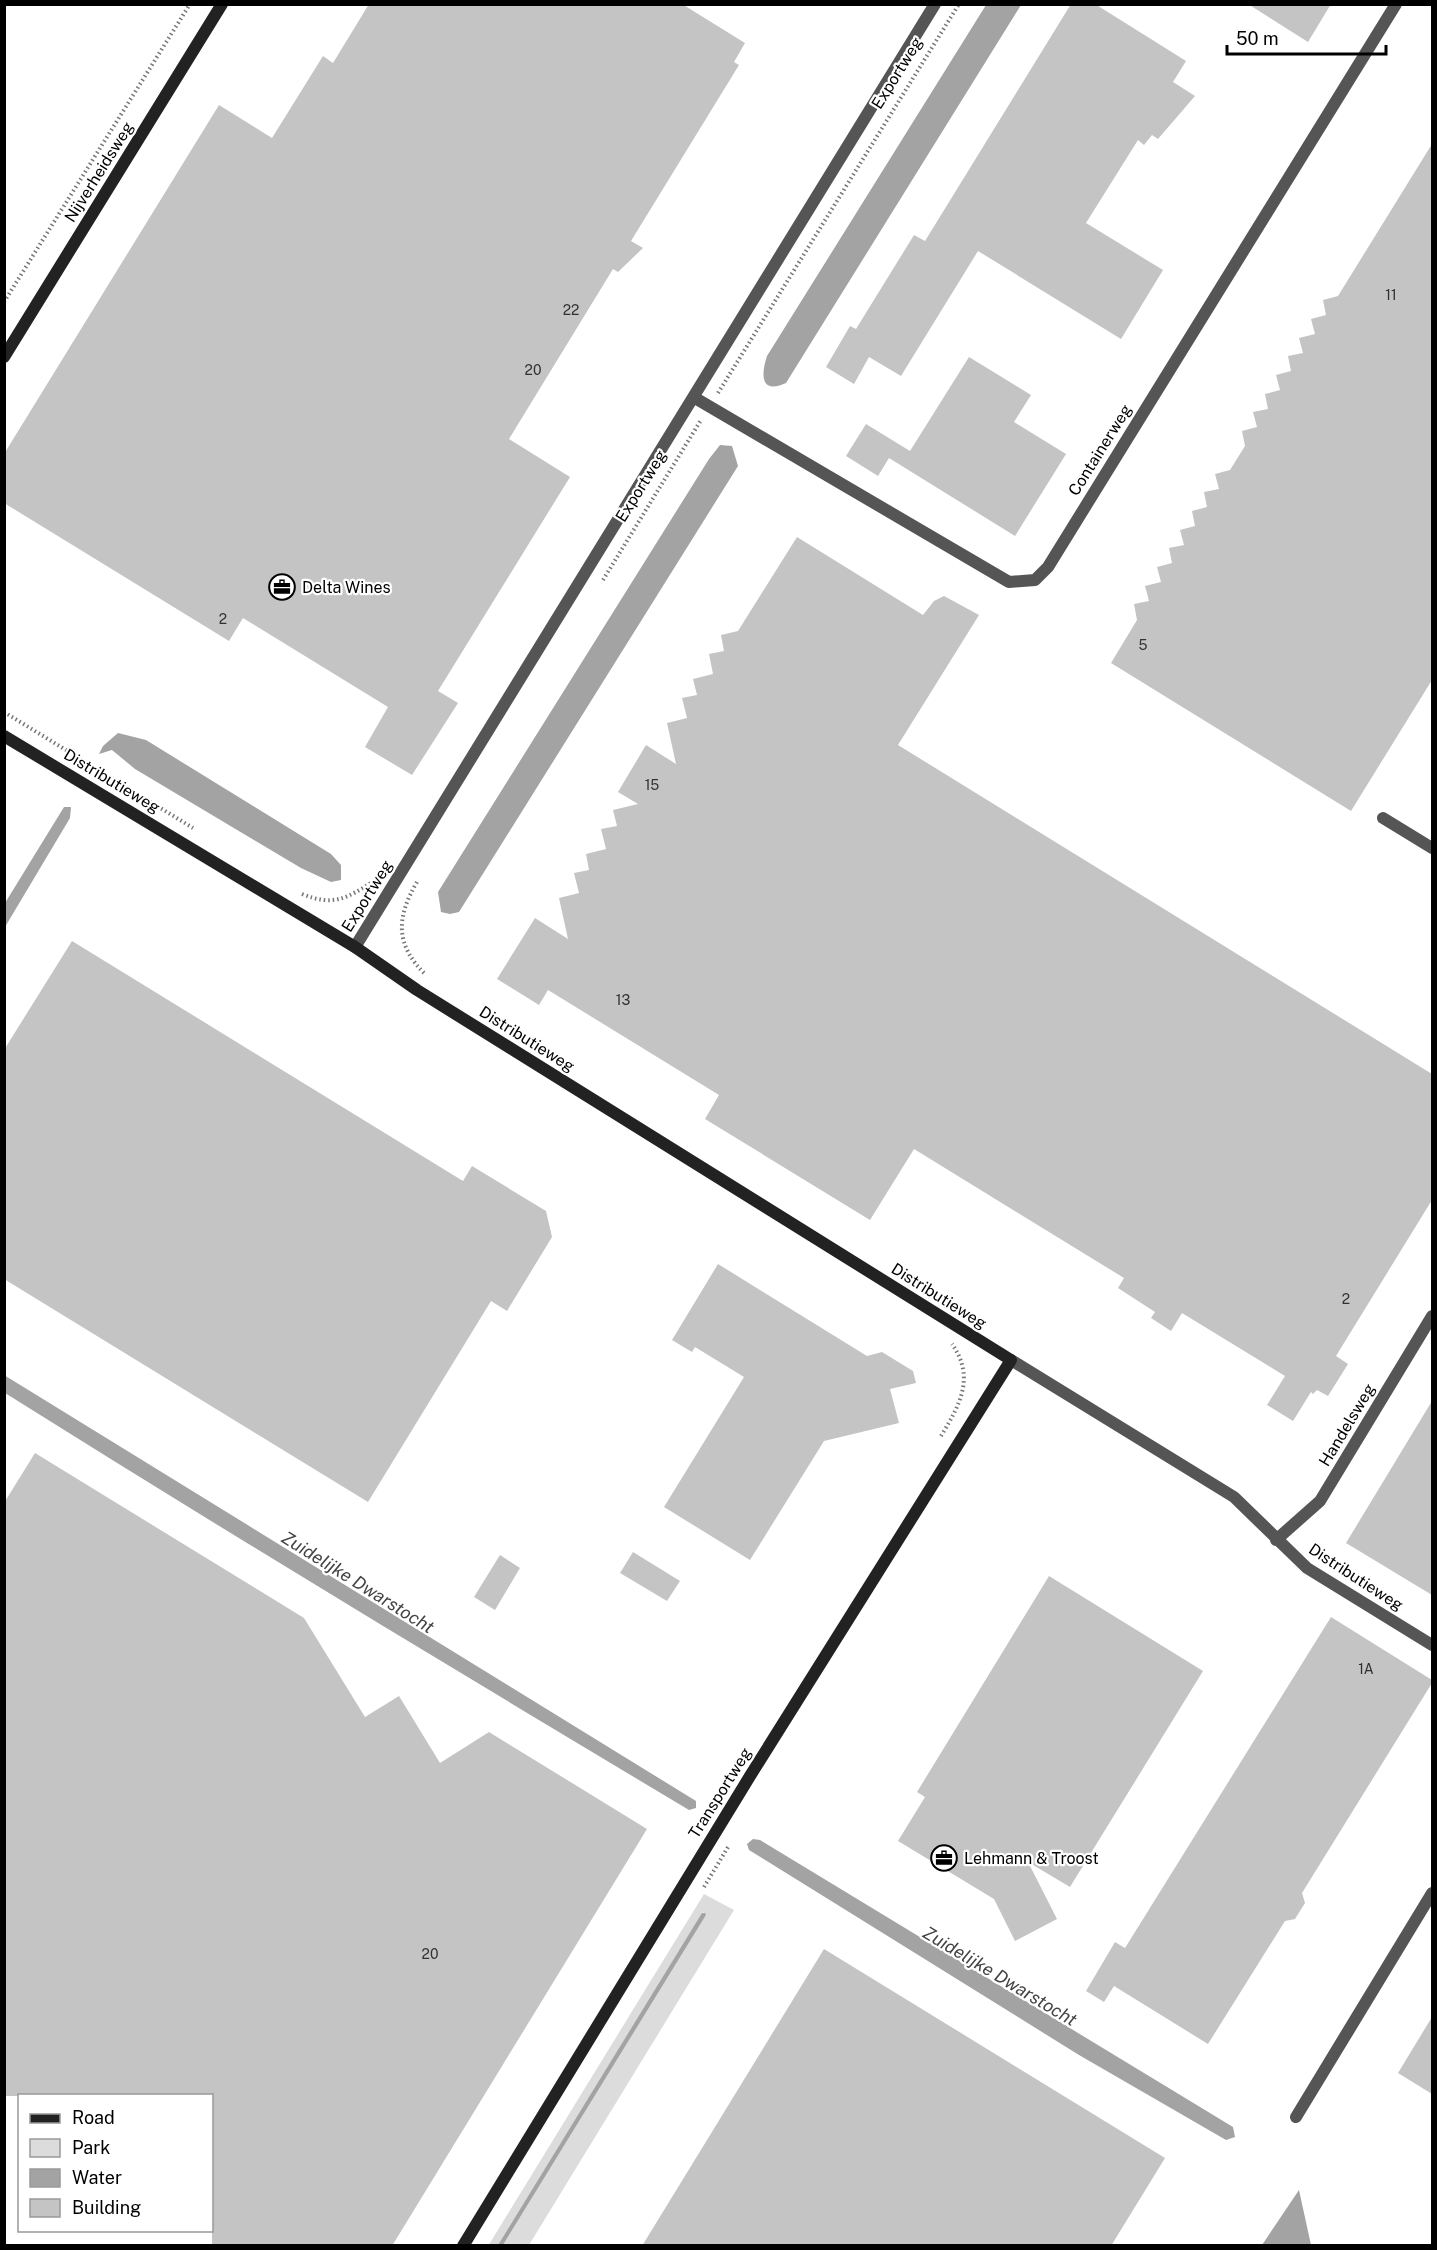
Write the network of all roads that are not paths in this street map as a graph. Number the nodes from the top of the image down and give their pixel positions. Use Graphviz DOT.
graph roads {
  1 [pos="222,4"];
  2 [pos="935,4"];
  3 [pos="1396,4"];
  4 [pos="4,357"];
  5 [pos="695,398"];
  6 [pos="4,736"];
  7 [pos="1383,818"];
  8 [pos="1432,848"];
  9 [pos="355,947"];
  10 [pos="1432,1316"];
  11 [pos="1011,1360"];
  12 [pos="1276,1540"];
  13 [pos="1432,1645"];
  14 [pos="1432,1893"];
  15 [pos="1296,2117"];
  16 [pos="463,2246"];
  1 -- 4 [label="street, Nijverheidsweg"];
  2 -- 5 [label="street, Exportweg"];
  3 -- 5 [label="street, Containerweg"];
  5 -- 9 [label="street, Exportweg"];
  6 -- 9 [label="street, Distributieweg"];
  7 -- 8 [label="street"];
  9 -- 11 [label="street, Distributieweg"];
  10 -- 12 [label="street, Handelsweg"];
  11 -- 12 [label="street, Distributieweg"];
  11 -- 16 [label="street, Transportweg"];
  12 -- 13 [label="street, Distributieweg"];
  14 -- 15 [label="street"];
}
